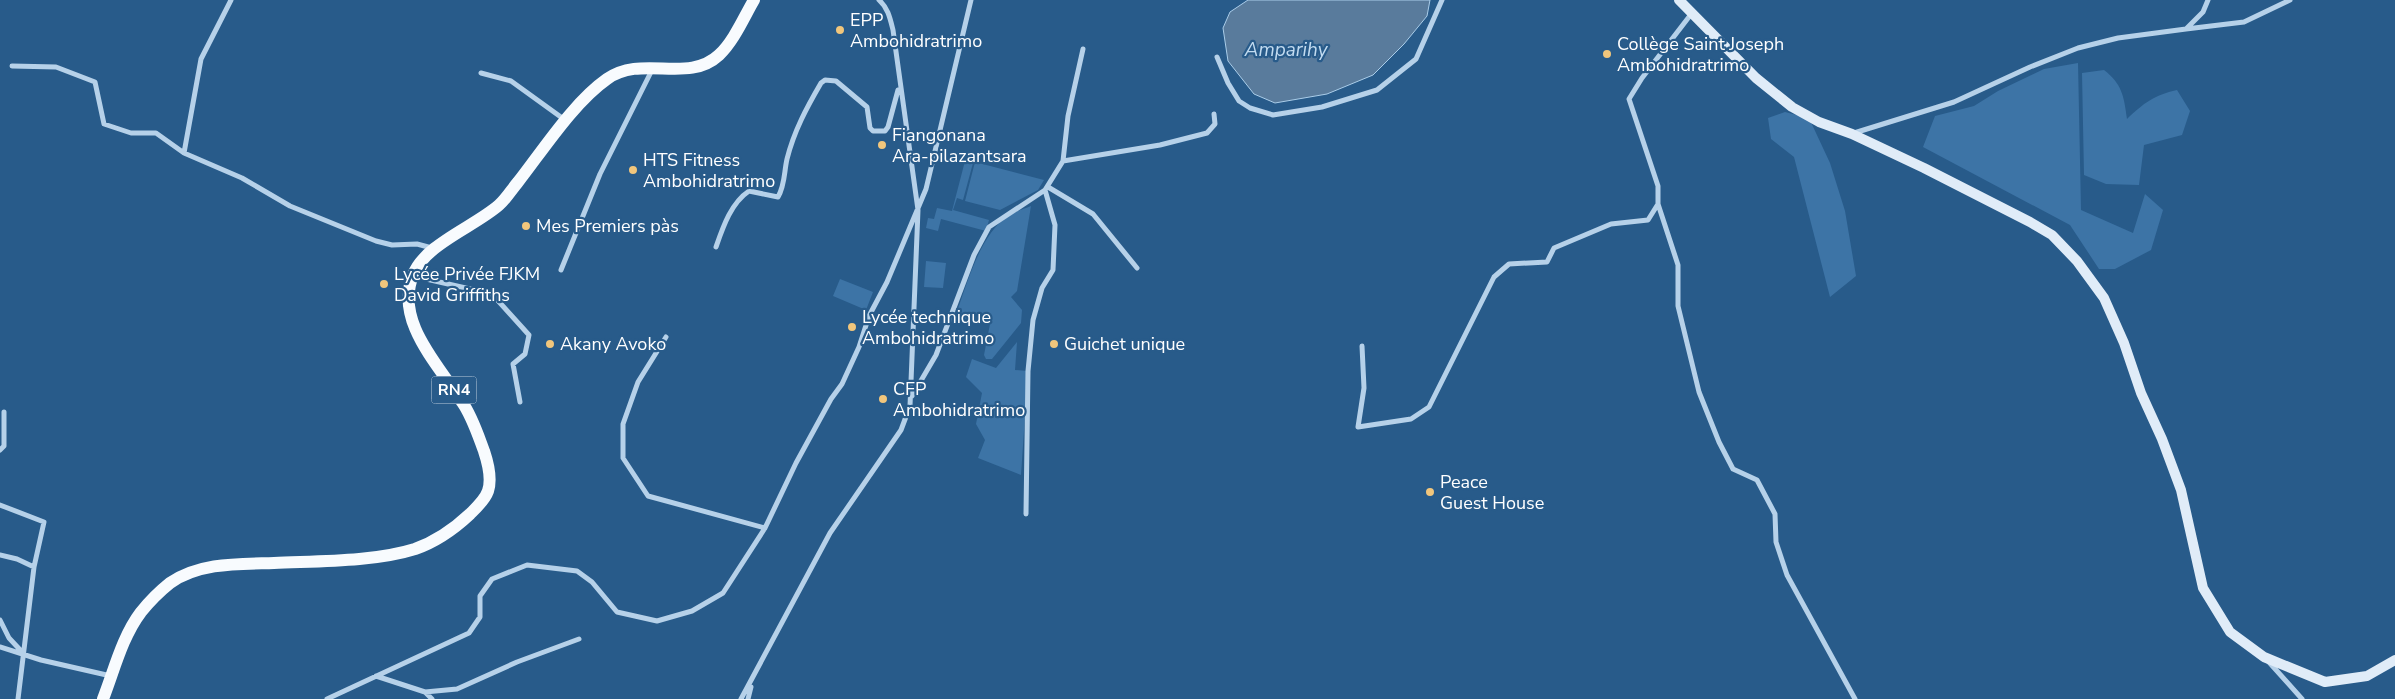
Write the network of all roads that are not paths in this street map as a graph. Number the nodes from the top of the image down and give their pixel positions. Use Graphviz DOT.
graph roads {
  1 [pos="231,0"];
  2 [pos="754,0"];
  3 [pos="879,0"];
  4 [pos="971,0"];
  5 [pos="1442,0"];
  6 [pos="1679,0"];
  7 [pos="2208,0"];
  8 [pos="2290,0"];
  9 [pos="1692,13"];
  10 [pos="2186,29"];
  11 [pos="1083,49"];
  12 [pos="1217,57"];
  13 [pos="12,66"];
  14 [pos="654,67"];
  15 [pos="481,73"];
  16 [pos="899,86"];
  17 [pos="1214,114"];
  18 [pos="565,120"];
  19 [pos="1852,134"];
  20 [pos="184,153"];
  21 [pos="1063,161"];
  22 [pos="1046,188"];
  23 [pos="1658,204"];
  24 [pos="918,210"];
  25 [pos="716,247"];
  26 [pos="435,249"];
  27 [pos="1137,268"];
  28 [pos="561,270"];
  29 [pos="412,276"];
  30 [pos="666,337"];
  31 [pos="1362,346"];
  32 [pos="912,397"];
  33 [pos="520,402"];
  34 [pos="4,412"];
  35 [pos="0,450"];
  36 [pos="0,505"];
  37 [pos="1026,514"];
  38 [pos="765,528"];
  39 [pos="0,556"];
  40 [pos="34,568"];
  41 [pos="0,620"];
  42 [pos="579,639"];
  43 [pos="0,647"];
  44 [pos="24,655"];
  45 [pos="2264,657"];
  46 [pos="2395,660"];
  47 [pos="112,676"];
  48 [pos="376,676"];
  49 [pos="752,681"];
  50 [pos="425,692"];
  51 [pos="18,699"];
  52 [pos="103,699"];
  53 [pos="326,699"];
  54 [pos="432,699"];
  55 [pos="741,699"];
  56 [pos="748,699"];
  57 [pos="1855,699"];
  58 [pos="2302,699"];
  1 -- 20 [label="street"];
  2 -- 14 [label="main road, RN4"];
  3 -- 16 [label="street"];
  4 -- 24 [label="street"];
  5 -- 12 [label="street"];
  6 -- 9 [label="street"];
  7 -- 10 [label="street"];
  8 -- 10 [label="street"];
  9 -- 19 [label="street"];
  9 -- 23 [label="street"];
  10 -- 19 [label="street"];
  11 -- 21 [label="street"];
  13 -- 20 [label="street"];
  14 -- 18 [label="main road, RN4"];
  14 -- 28 [label="street"];
  15 -- 18 [label="street"];
  16 -- 24 [label="street"];
  16 -- 25 [label="street"];
  17 -- 21 [label="street"];
  18 -- 26 [label="main road, RN4"];
  19 -- 45 [label="street"];
  20 -- 26 [label="street"];
  21 -- 22 [label="street"];
  22 -- 27 [label="street"];
  22 -- 32 [label="street"];
  22 -- 37 [label="street"];
  23 -- 31 [label="street"];
  23 -- 57 [label="street"];
  24 -- 32 [label="street"];
  24 -- 38 [label="street"];
  26 -- 29 [label="main road, RN4"];
  29 -- 33 [label="street"];
  29 -- 47 [label="main road, RN4"];
  30 -- 38 [label="street"];
  32 -- 49 [label="street"];
  34 -- 35 [label="street"];
  36 -- 40 [label="street"];
  38 -- 48 [label="street"];
  39 -- 40 [label="street"];
  40 -- 44 [label="street"];
  41 -- 44 [label="street"];
  42 -- 50 [label="street"];
  43 -- 44 [label="street"];
  44 -- 47 [label="street"];
  44 -- 51 [label="street"];
  45 -- 46 [label="street"];
  45 -- 58 [label="street"];
  47 -- 52 [label="main road, RN4"];
  48 -- 50 [label="street"];
  48 -- 53 [label="street"];
  49 -- 55 [label="street"];
  49 -- 56 [label="street"];
  50 -- 54 [label="street"];
}
